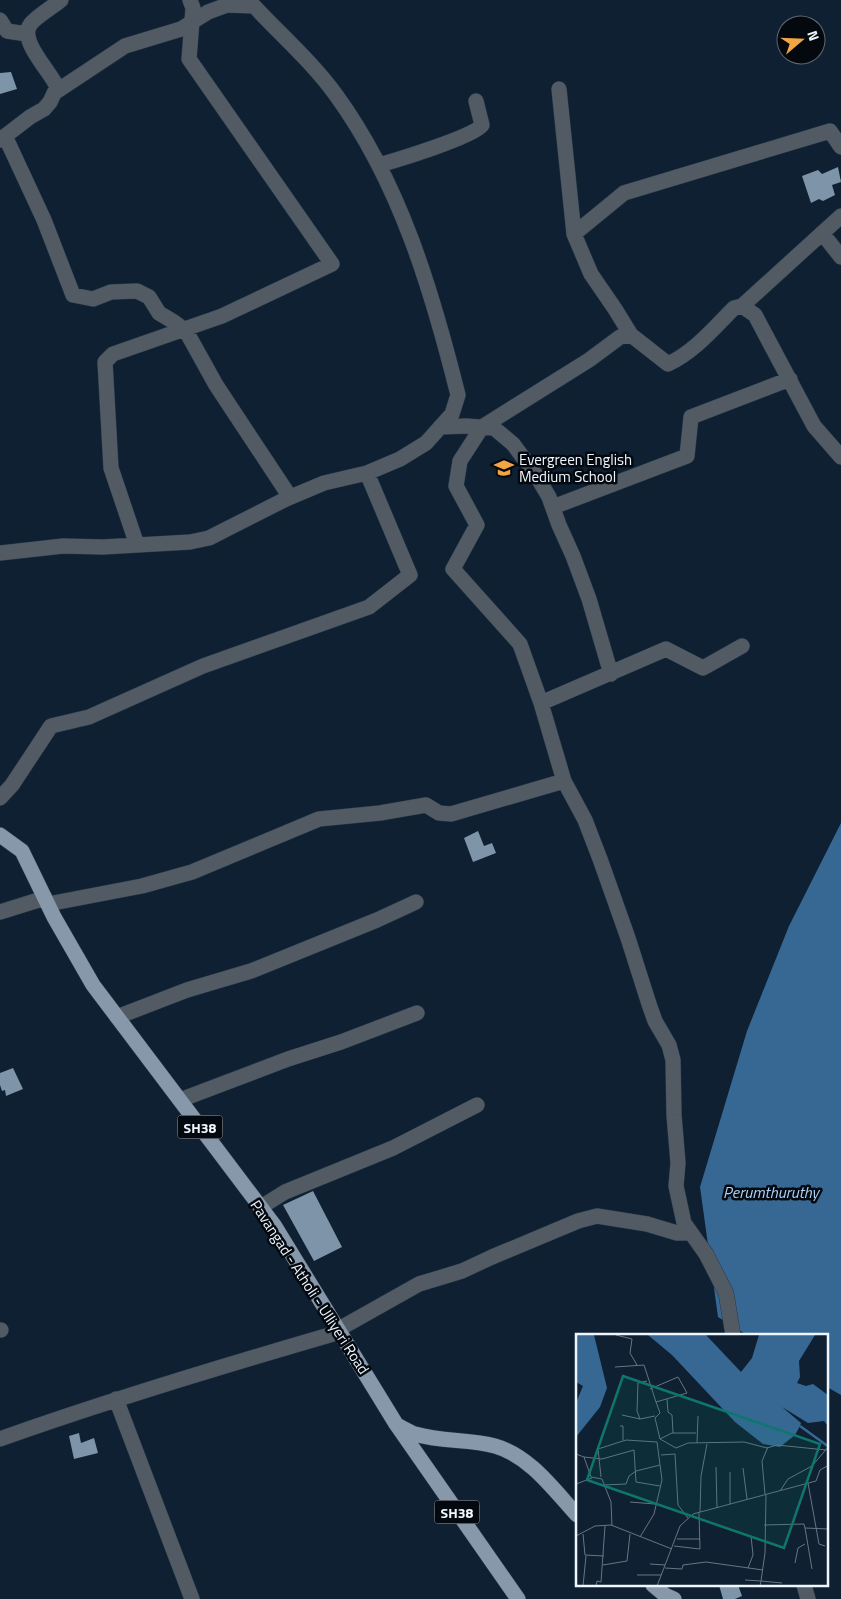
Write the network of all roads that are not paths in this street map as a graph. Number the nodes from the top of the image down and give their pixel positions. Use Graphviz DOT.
graph roads {
  1 [pos="61,0"];
  2 [pos="190,0"];
  3 [pos="0,20"];
  4 [pos="192,22"];
  5 [pos="27,34"];
  6 [pos="559,89"];
  7 [pos="54,93"];
  8 [pos="476,101"];
  9 [pos="3,138"];
  10 [pos="841,147"];
  11 [pos="379,165"];
  12 [pos="841,216"];
  13 [pos="822,233"];
  14 [pos="574,234"];
  15 [pos="841,257"];
  16 [pos="742,306"];
  17 [pos="183,329"];
  18 [pos="631,335"];
  19 [pos="790,379"];
  20 [pos="440,427"];
  21 [pos="482,427"];
  22 [pos="841,457"];
  23 [pos="367,474"];
  24 [pos="290,497"];
  25 [pos="553,507"];
  26 [pos="137,545"];
  27 [pos="0,553"];
  28 [pos="742,646"];
  29 [pos="611,674"];
  30 [pos="541,703"];
  31 [pos="564,781"];
  32 [pos="0,798"];
  33 [pos="0,835"];
  34 [pos="46,901"];
  35 [pos="416,902"];
  36 [pos="0,912"];
  37 [pos="417,1013"];
  38 [pos="117,1017"];
  39 [pos="180,1100"];
  40 [pos="477,1104"];
  41 [pos="261,1207"];
  42 [pos="690,1233"];
  43 [pos="339,1331"];
  44 [pos="733,1334"];
  45 [pos="116,1399"];
  46 [pos="396,1424"];
  47 [pos="0,1439"];
  48 [pos="576,1514"];
  49 [pos="654,1586"];
  50 [pos="804,1586"];
  51 [pos="514,1598"];
  52 [pos="192,1599"];
  53 [pos="674,1599"];
  54 [pos="808,1599"];
  1 -- 5 [label="street"];
  2 -- 4 [label="street"];
  3 -- 5 [label="street"];
  4 -- 7 [label="street"];
  4 -- 11 [label="street"];
  4 -- 17 [label="street"];
  5 -- 7 [label="street"];
  6 -- 14 [label="street"];
  7 -- 9 [label="street"];
  8 -- 11 [label="street"];
  9 -- 17 [label="street"];
  10 -- 14 [label="street"];
  11 -- 20 [label="street"];
  12 -- 13 [label="street"];
  13 -- 15 [label="street"];
  13 -- 16 [label="street"];
  14 -- 18 [label="street"];
  16 -- 18 [label="street"];
  16 -- 19 [label="street"];
  17 -- 24 [label="street"];
  17 -- 26 [label="street"];
  18 -- 21 [label="street"];
  19 -- 22 [label="street"];
  19 -- 25 [label="street"];
  20 -- 21 [label="street"];
  20 -- 23 [label="street"];
  21 -- 25 [label="street"];
  21 -- 30 [label="street"];
  23 -- 24 [label="street"];
  23 -- 32 [label="street"];
  24 -- 26 [label="street"];
  25 -- 29 [label="street"];
  26 -- 27 [label="street"];
  28 -- 29 [label="street"];
  29 -- 30 [label="street"];
  30 -- 31 [label="street"];
  31 -- 34 [label="street"];
  31 -- 42 [label="street"];
  33 -- 34 [label="main road, Pavangad - Atholi - Ulliyeri Road / SH38"];
  34 -- 36 [label="street"];
  34 -- 38 [label="main road, Pavangad - Atholi - Ulliyeri Road / SH38"];
  35 -- 38 [label="street"];
  37 -- 39 [label="street"];
  38 -- 39 [label="main road, Pavangad - Atholi - Ulliyeri Road / SH38"];
  39 -- 41 [label="main road, Pavangad - Atholi - Ulliyeri Road / SH38"];
  40 -- 41 [label="street"];
  41 -- 43 [label="main road, Pavangad - Atholi - Ulliyeri Road / SH38"];
  42 -- 43 [label="street"];
  42 -- 44 [label="street"];
  43 -- 45 [label="street"];
  43 -- 46 [label="main road, Pavangad - Atholi - Ulliyeri Road / SH38"];
  45 -- 47 [label="street"];
  45 -- 52 [label="street"];
  46 -- 48 [label="main road"];
  46 -- 51 [label="main road, Pavangad - Atholi - Ulliyeri Road / SH38"];
  49 -- 53 [label="main road"];
  50 -- 54 [label="street"];
}
